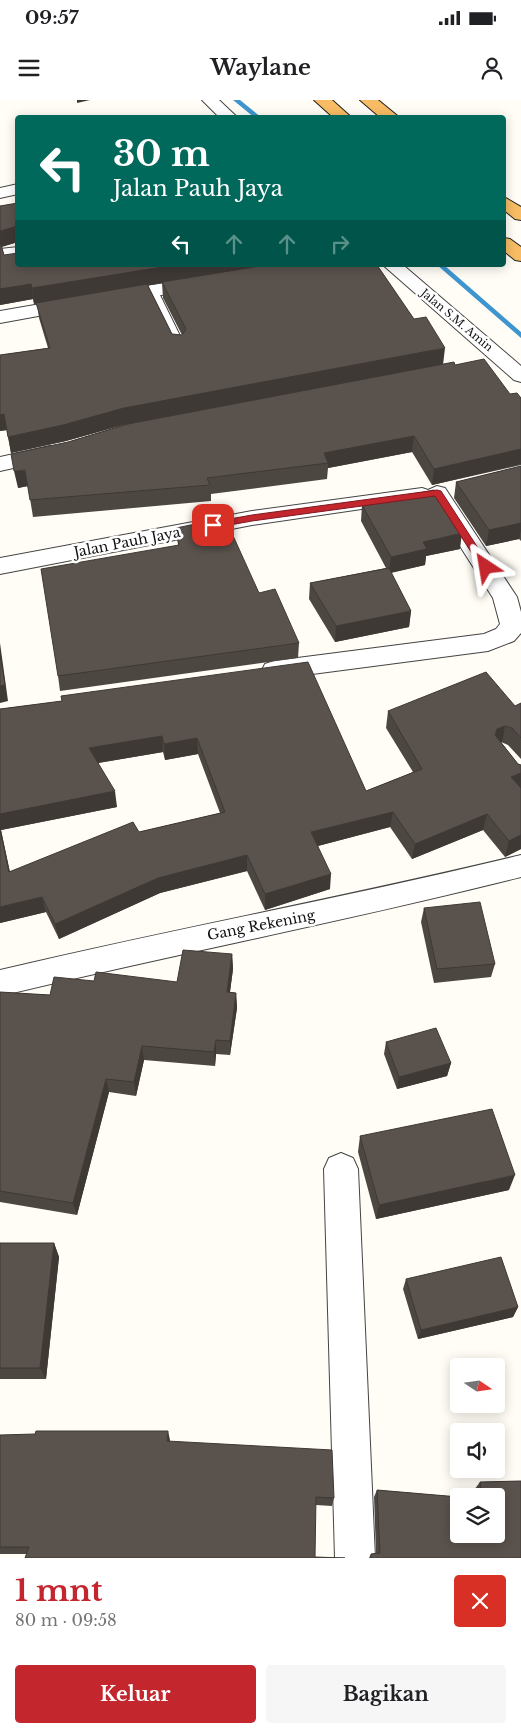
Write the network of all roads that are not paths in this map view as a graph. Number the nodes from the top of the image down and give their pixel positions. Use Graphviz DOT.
graph roads {
  1 [pos="210,100"];
  2 [pos="322,100"];
  3 [pos="368,100"];
  4 [pos="227,115"];
  5 [pos="340,115"];
  6 [pos="388,115"];
  7 [pos="15,190"];
  8 [pos="0,193"];
  9 [pos="506,204"];
  10 [pos="521,215"];
  11 [pos="506,245"];
  12 [pos="15,252"];
  13 [pos="0,254"];
  14 [pos="521,256"];
  15 [pos="394,267"];
  16 [pos="221,280"];
  17 [pos="152,291"];
  18 [pos="0,317"];
  19 [pos="179,346"];
  20 [pos="504,361"];
  21 [pos="475,366"];
  22 [pos="521,376"];
  23 [pos="70,449"];
  24 [pos="0,464"];
  25 [pos="0,566"];
  26 [pos="248,674"];
  27 [pos="521,866"];
  28 [pos="0,982"];
  29 [pos="341,1169"];
  30 [pos="355,1558"];
  1 -- 4 [label="street"];
  2 -- 5 [label="highway"];
  3 -- 6 [label="highway"];
  7 -- 8 [label="street"];
  9 -- 10 [label="highway"];
  11 -- 14 [label="highway"];
  12 -- 13 [label="street"];
  15 -- 20 [label="street, Jalan S.M. Amin"];
  16 -- 17 [label="street"];
  17 -- 18 [label="street"];
  17 -- 19 [label="lane"];
  20 -- 21 [label="street"];
  20 -- 22 [label="street, Jalan S.M. Amin"];
  23 -- 24 [label="street"];
  25 -- 26 [label="street, Jalan Pauh Jaya"];
  27 -- 28 [label="street, Gang Rekening"];
  29 -- 30 [label="street"];
}
